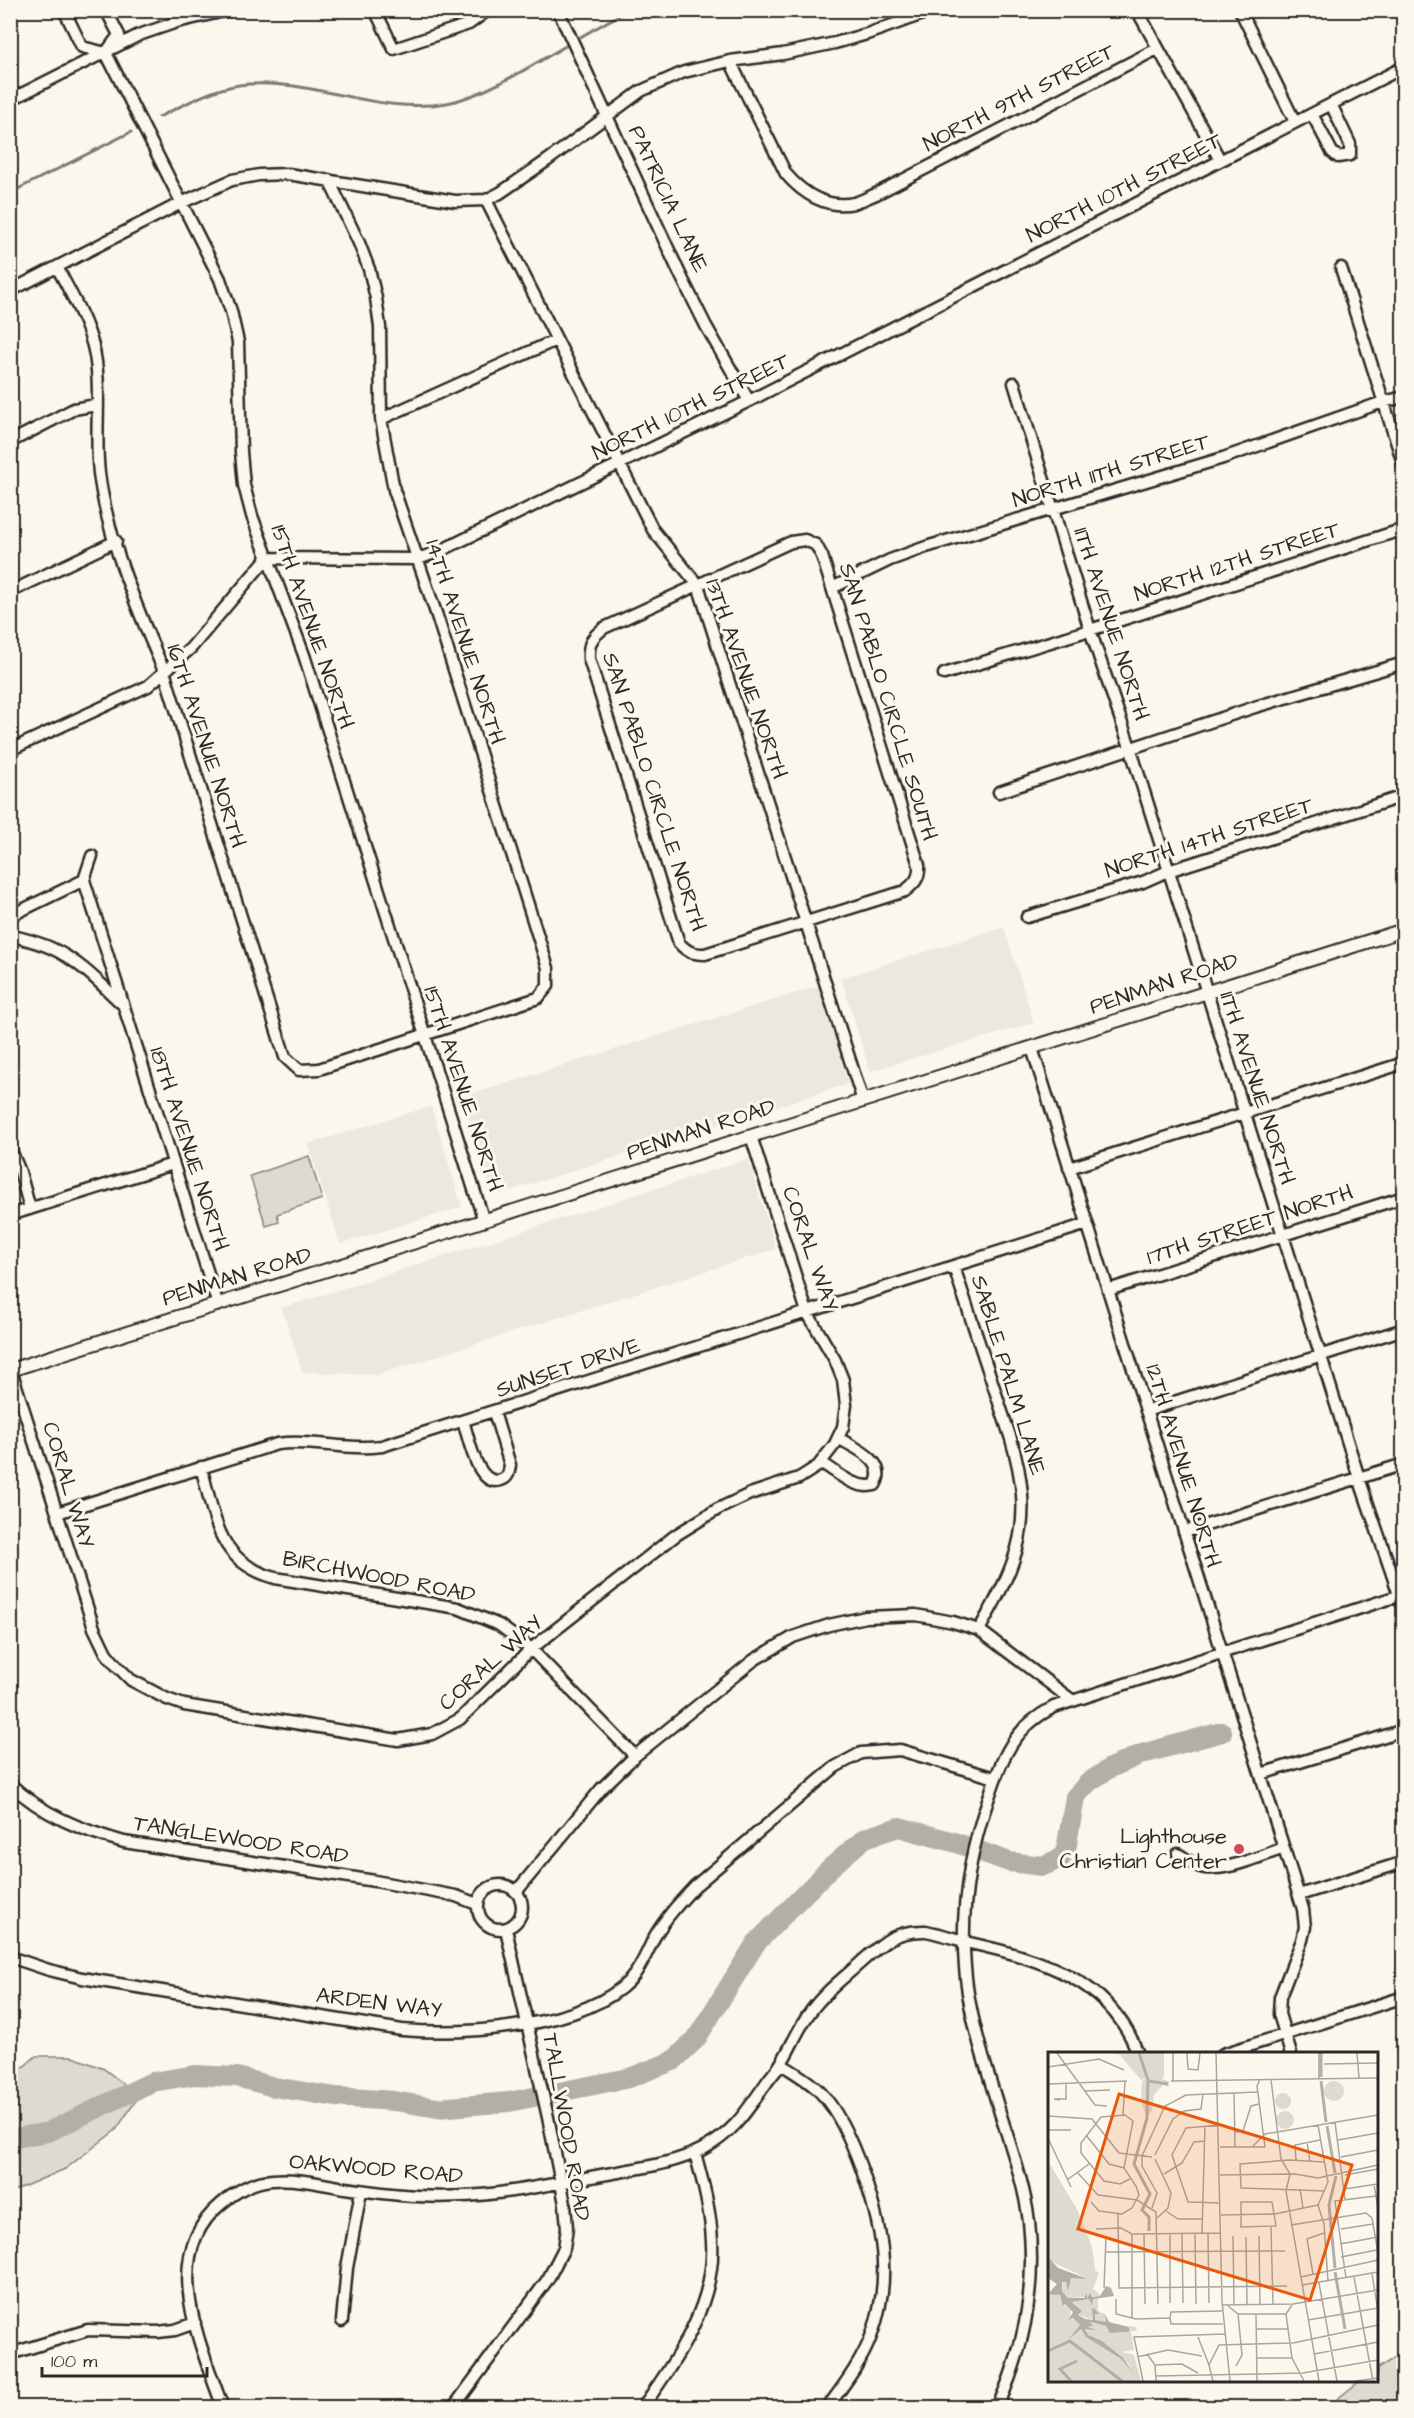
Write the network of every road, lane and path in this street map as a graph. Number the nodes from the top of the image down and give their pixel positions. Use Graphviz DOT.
graph roads {
  1 [pos="64,10"];
  2 [pos="106,10"];
  3 [pos="229,10"];
  4 [pos="375,10"];
  5 [pos="488,10"];
  6 [pos="558,10"];
  7 [pos="934,10"];
  8 [pos="1137,10"];
  9 [pos="1240,10"];
  10 [pos="1157,49"];
  11 [pos="106,53"];
  12 [pos="730,61"];
  13 [pos="1404,67"];
  14 [pos="10,100"];
  15 [pos="1331,104"];
  16 [pos="1312,114"];
  17 [pos="608,116"];
  18 [pos="1295,122"];
  19 [pos="1220,159"];
  20 [pos="329,180"];
  21 [pos="486,200"];
  22 [pos="181,203"];
  23 [pos="57,267"];
  24 [pos="1341,268"];
  25 [pos="10,291"];
  26 [pos="556,340"];
  27 [pos="1014,383"];
  28 [pos="1404,397"];
  29 [pos="749,401"];
  30 [pos="1383,402"];
  31 [pos="96,405"];
  32 [pos="381,419"];
  33 [pos="10,442"];
  34 [pos="620,464"];
  35 [pos="1404,466"];
  36 [pos="1054,510"];
  37 [pos="1404,529"];
  38 [pos="116,541"];
  39 [pos="267,558"];
  40 [pos="418,559"];
  41 [pos="698,585"];
  42 [pos="832,588"];
  43 [pos="10,592"];
  44 [pos="1090,630"];
  45 [pos="1404,663"];
  46 [pos="165,671"];
  47 [pos="944,674"];
  48 [pos="10,750"];
  49 [pos="1131,750"];
  50 [pos="999,792"];
  51 [pos="1404,796"];
  52 [pos="92,856"];
  53 [pos="1168,871"];
  54 [pos="84,880"];
  55 [pos="10,916"];
  56 [pos="1027,917"];
  57 [pos="805,922"];
  58 [pos="1404,930"];
  59 [pos="10,935"];
  60 [pos="1206,993"];
  61 [pos="123,1005"];
  62 [pos="425,1035"];
  63 [pos="1032,1048"];
  64 [pos="1404,1063"];
  65 [pos="863,1101"];
  66 [pos="1245,1113"];
  67 [pos="751,1136"];
  68 [pos="10,1148"];
  69 [pos="173,1164"];
  70 [pos="1069,1168"];
  71 [pos="1404,1197"];
  72 [pos="30,1209"];
  73 [pos="10,1215"];
  74 [pos="484,1221"];
  75 [pos="1087,1224"];
  76 [pos="1283,1235"];
  77 [pos="954,1266"];
  78 [pos="1108,1290"];
  79 [pos="218,1305"];
  80 [pos="807,1312"];
  81 [pos="1404,1329"];
  82 [pos="1322,1355"];
  83 [pos="11,1370"];
  84 [pos="1146,1411"];
  85 [pos="494,1412"];
  86 [pos="463,1421"];
  87 [pos="838,1438"];
  88 [pos="822,1462"];
  89 [pos="1404,1464"];
  90 [pos="201,1467"];
  91 [pos="1359,1478"];
  92 [pos="57,1513"];
  93 [pos="1184,1532"];
  94 [pos="1401,1595"];
  95 [pos="1404,1609"];
  96 [pos="979,1630"];
  97 [pos="531,1649"];
  98 [pos="1222,1654"];
  99 [pos="1073,1701"];
  100 [pos="1404,1730"];
  101 [pos="635,1756"];
  102 [pos="1261,1774"];
  103 [pos="996,1778"];
  104 [pos="10,1784"];
  105 [pos="1284,1848"];
  106 [pos="1178,1854"];
  107 [pos="1404,1862"];
  108 [pos="516,1892"];
  109 [pos="1299,1894"];
  110 [pos="477,1904"];
  111 [pos="506,1929"];
  112 [pos="965,1941"];
  113 [pos="10,1957"];
  114 [pos="1404,1997"];
  115 [pos="527,2023"];
  116 [pos="1285,2034"];
  117 [pos="1137,2052"];
  118 [pos="1229,2052"];
  119 [pos="1290,2052"];
  120 [pos="781,2064"];
  121 [pos="695,2153"];
  122 [pos="560,2183"];
  123 [pos="361,2191"];
  124 [pos="342,2321"];
  125 [pos="195,2322"];
  126 [pos="10,2354"];
  127 [pos="223,2408"];
  128 [pos="453,2408"];
  129 [pos="642,2408"];
  130 [pos="827,2408"];
  131 [pos="997,2408"];
  1 -- 11 [label="street"];
  2 -- 11 [label="street"];
  3 -- 11 [label="street"];
  4 -- 5 [label="street"];
  6 -- 17 [label="street, PATRICIA LANE"];
  7 -- 12 [label="street"];
  8 -- 10 [label="street"];
  9 -- 18 [label="street"];
  10 -- 12 [label="street, NORTH 9TH STREET"];
  10 -- 19 [label="street"];
  11 -- 14 [label="street"];
  11 -- 22 [label="street, 15TH AVENUE NORTH"];
  12 -- 17 [label="street"];
  13 -- 15 [label="street, NORTH 10TH STREET"];
  15 -- 16 [label="street, NORTH 10TH STREET"];
  15 -- 16 [label="street"];
  16 -- 18 [label="street, NORTH 10TH STREET"];
  17 -- 21 [label="street"];
  17 -- 29 [label="street, PATRICIA LANE"];
  18 -- 19 [label="street, NORTH 10TH STREET"];
  19 -- 29 [label="street, NORTH 10TH STREET"];
  20 -- 21 [label="street"];
  20 -- 22 [label="street"];
  20 -- 32 [label="street, 14TH AVENUE NORTH"];
  21 -- 26 [label="street, 13TH AVENUE NORTH"];
  22 -- 23 [label="street"];
  22 -- 39 [label="street, 15TH AVENUE NORTH"];
  23 -- 25 [label="street"];
  23 -- 31 [label="street, 16TH AVENUE NORTH"];
  24 -- 30 [label="street"];
  26 -- 32 [label="street"];
  26 -- 34 [label="street, 13TH AVENUE NORTH"];
  27 -- 36 [label="street, 11TH AVENUE NORTH"];
  28 -- 30 [label="street, NORTH 11TH STREET"];
  29 -- 34 [label="street, NORTH 10TH STREET"];
  30 -- 35 [label="street"];
  30 -- 36 [label="street, NORTH 11TH STREET"];
  31 -- 33 [label="street"];
  31 -- 38 [label="street, 16TH AVENUE NORTH"];
  32 -- 40 [label="street, 14TH AVENUE NORTH"];
  34 -- 40 [label="street, NORTH 10TH STREET"];
  34 -- 41 [label="street, 13TH AVENUE NORTH"];
  36 -- 42 [label="street, NORTH 11TH STREET"];
  36 -- 44 [label="street, 11TH AVENUE NORTH"];
  37 -- 44 [label="street, NORTH 12TH STREET"];
  38 -- 43 [label="street"];
  38 -- 46 [label="street, 16TH AVENUE NORTH"];
  39 -- 40 [label="street, NORTH 10TH STREET"];
  39 -- 46 [label="street"];
  39 -- 62 [label="street, 15TH AVENUE NORTH"];
  40 -- 62 [label="street, 14TH AVENUE NORTH"];
  41 -- 42 [label="street, SAN PABLO CIRCLE SOUTH"];
  41 -- 57 [label="street, 13TH AVENUE NORTH"];
  41 -- 57 [label="street, SAN PABLO CIRCLE NORTH"];
  42 -- 57 [label="street, SAN PABLO CIRCLE SOUTH"];
  44 -- 47 [label="street, NORTH 12TH STREET"];
  44 -- 49 [label="street, 11TH AVENUE NORTH"];
  45 -- 49 [label="street"];
  46 -- 48 [label="street"];
  46 -- 62 [label="street, 16TH AVENUE NORTH"];
  49 -- 50 [label="street"];
  49 -- 53 [label="street, 11TH AVENUE NORTH"];
  51 -- 53 [label="street, NORTH 14TH STREET"];
  52 -- 54 [label="street"];
  53 -- 56 [label="street, NORTH 14TH STREET"];
  53 -- 60 [label="street, 11TH AVENUE NORTH"];
  54 -- 55 [label="street"];
  54 -- 61 [label="street, 18TH AVENUE NORTH"];
  57 -- 65 [label="street, 13TH AVENUE NORTH"];
  58 -- 60 [label="street, PENMAN ROAD"];
  59 -- 61 [label="street, 18TH AVENUE NORTH"];
  60 -- 63 [label="street, PENMAN ROAD"];
  60 -- 66 [label="street, 11TH AVENUE NORTH"];
  61 -- 69 [label="street, 18TH AVENUE NORTH"];
  62 -- 74 [label="street, 15TH AVENUE NORTH"];
  63 -- 65 [label="street, PENMAN ROAD"];
  63 -- 70 [label="street, 12TH AVENUE NORTH"];
  64 -- 66 [label="street"];
  65 -- 67 [label="street, PENMAN ROAD"];
  66 -- 70 [label="street"];
  66 -- 76 [label="street, 11TH AVENUE NORTH"];
  67 -- 74 [label="street, PENMAN ROAD"];
  67 -- 80 [label="street, CORAL WAY"];
  68 -- 72 [label="street"];
  69 -- 72 [label="street"];
  69 -- 79 [label="street, 18TH AVENUE NORTH"];
  70 -- 75 [label="street, 12TH AVENUE NORTH"];
  71 -- 76 [label="street, 17TH STREET NORTH"];
  72 -- 73 [label="street"];
  74 -- 79 [label="street, PENMAN ROAD"];
  75 -- 77 [label="street, SUNSET DRIVE"];
  75 -- 78 [label="street, 12TH AVENUE NORTH"];
  76 -- 78 [label="street, 17TH STREET NORTH"];
  76 -- 82 [label="street, 11TH AVENUE NORTH"];
  77 -- 80 [label="street, SUNSET DRIVE"];
  77 -- 96 [label="street, SABLE PALM LANE"];
  78 -- 84 [label="street, 12TH AVENUE NORTH"];
  79 -- 83 [label="street, PENMAN ROAD"];
  80 -- 85 [label="street, SUNSET DRIVE"];
  80 -- 87 [label="street, CORAL WAY"];
  81 -- 82 [label="street"];
  82 -- 84 [label="street"];
  82 -- 91 [label="street, 11TH AVENUE NORTH"];
  83 -- 92 [label="street, CORAL WAY"];
  84 -- 93 [label="street, 12TH AVENUE NORTH"];
  85 -- 86 [label="street, SUNSET DRIVE"];
  85 -- 86 [label="street"];
  86 -- 90 [label="street, SUNSET DRIVE"];
  87 -- 88 [label="street, CORAL WAY"];
  87 -- 88 [label="street"];
  88 -- 97 [label="street, CORAL WAY"];
  89 -- 91 [label="street"];
  90 -- 92 [label="street, SUNSET DRIVE"];
  90 -- 97 [label="street, BIRCHWOOD ROAD"];
  91 -- 93 [label="street"];
  91 -- 94 [label="street, 11TH AVENUE NORTH"];
  92 -- 97 [label="street, CORAL WAY"];
  93 -- 98 [label="street, 12TH AVENUE NORTH"];
  94 -- 95 [label="street, 11TH AVENUE NORTH"];
  94 -- 98 [label="street"];
  96 -- 99 [label="street"];
  96 -- 101 [label="street"];
  97 -- 101 [label="street, BIRCHWOOD ROAD"];
  98 -- 99 [label="street"];
  98 -- 102 [label="street, 12TH AVENUE NORTH"];
  99 -- 103 [label="street"];
  100 -- 102 [label="street"];
  101 -- 108 [label="street"];
  102 -- 105 [label="street, 12TH AVENUE NORTH"];
  103 -- 112 [label="street"];
  103 -- 115 [label="street, ARDEN WAY"];
  104 -- 110 [label="street, TANGLEWOOD ROAD"];
  105 -- 106 [label="street"];
  105 -- 109 [label="street, 12TH AVENUE NORTH"];
  107 -- 109 [label="street"];
  108 -- 110 [label="street"];
  108 -- 111 [label="street"];
  109 -- 116 [label="street, 12TH AVENUE NORTH"];
  110 -- 111 [label="street"];
  111 -- 115 [label="street, TALLWOOD ROAD"];
  112 -- 117 [label="street"];
  112 -- 120 [label="street, OAKWOOD ROAD"];
  112 -- 131 [label="street"];
  113 -- 115 [label="street, ARDEN WAY"];
  114 -- 116 [label="street"];
  115 -- 122 [label="street, TALLWOOD ROAD"];
  116 -- 118 [label="street"];
  116 -- 119 [label="street, 12TH AVENUE NORTH"];
  120 -- 121 [label="street, OAKWOOD ROAD"];
  120 -- 130 [label="street"];
  121 -- 122 [label="street, OAKWOOD ROAD"];
  121 -- 129 [label="street"];
  122 -- 123 [label="street, OAKWOOD ROAD"];
  122 -- 128 [label="street, TALLWOOD ROAD"];
  123 -- 124 [label="street"];
  123 -- 125 [label="street, OAKWOOD ROAD"];
  125 -- 126 [label="street"];
  125 -- 127 [label="street, OAKWOOD ROAD"];
}
